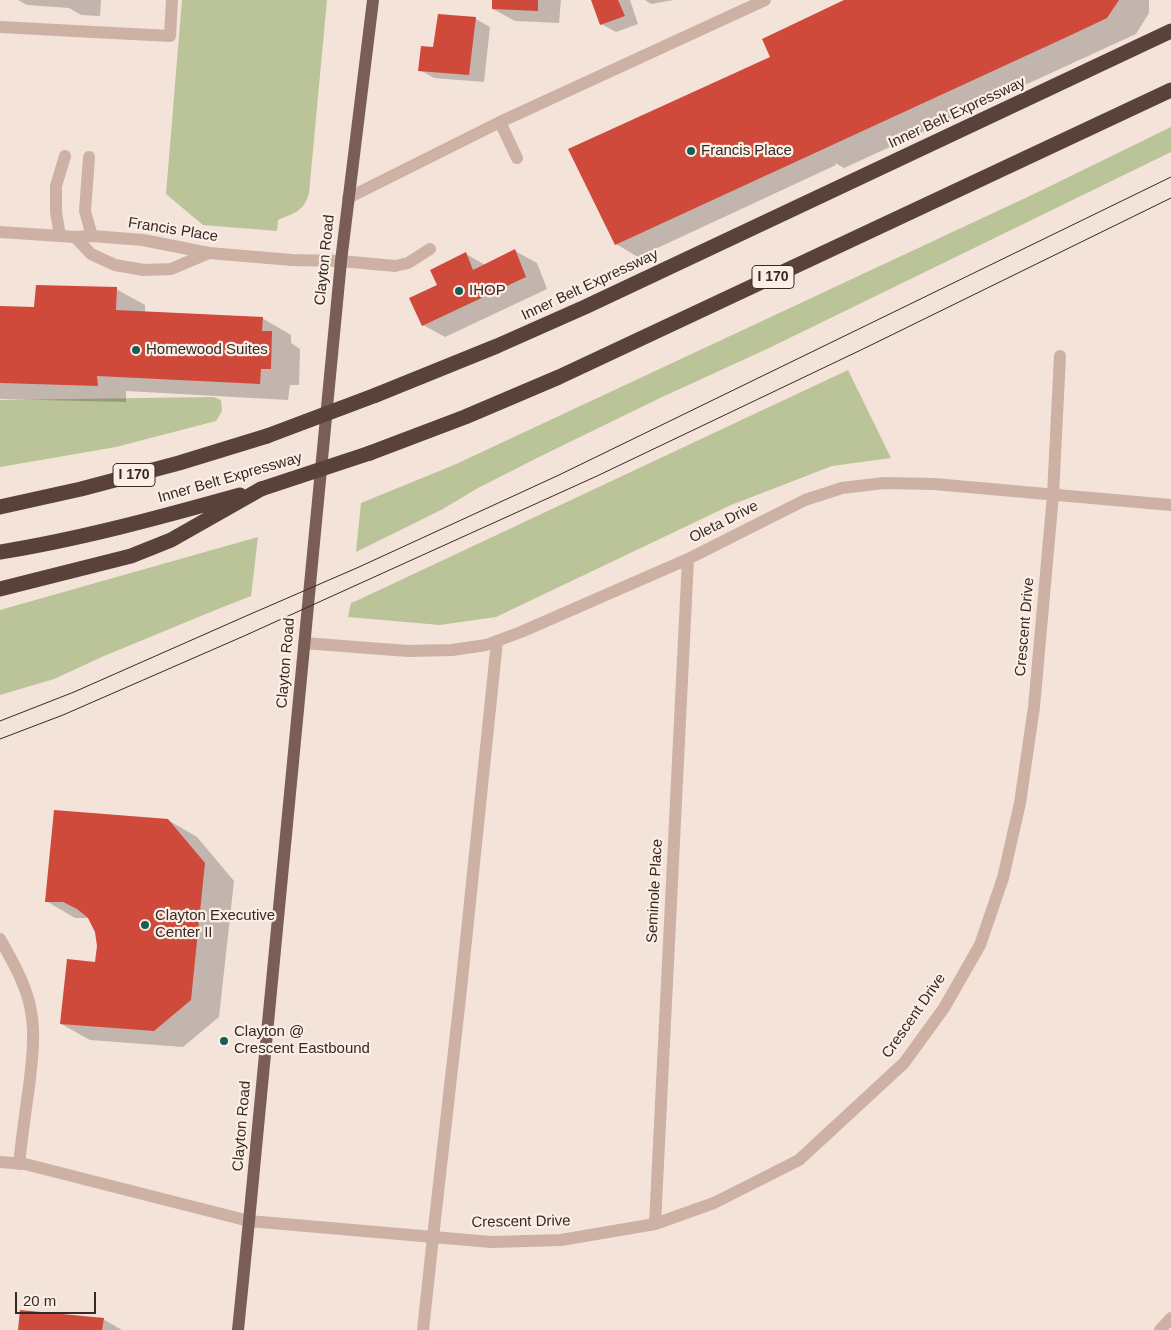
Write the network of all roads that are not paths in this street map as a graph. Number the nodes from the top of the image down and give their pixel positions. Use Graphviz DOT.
graph roads {
  1 [pos="172,0"];
  2 [pos="373,0"];
  3 [pos="765,0"];
  4 [pos="0,26"];
  5 [pos="1171,31"];
  6 [pos="1171,90"];
  7 [pos="500,122"];
  8 [pos="65,156"];
  9 [pos="89,157"];
  10 [pos="517,158"];
  11 [pos="348,198"];
  12 [pos="0,232"];
  13 [pos="60,236"];
  14 [pos="92,236"];
  15 [pos="75,237"];
  16 [pos="430,249"];
  17 [pos="209,253"];
  18 [pos="341,261"];
  19 [pos="1060,356"];
  20 [pos="261,489"];
  21 [pos="1053,495"];
  22 [pos="1171,504"];
  23 [pos="0,507"];
  24 [pos="0,552"];
  25 [pos="688,559"];
  26 [pos="0,589"];
  27 [pos="497,641"];
  28 [pos="304,643"];
  29 [pos="0,939"];
  30 [pos="0,1162"];
  31 [pos="19,1164"];
  32 [pos="249,1221"];
  33 [pos="655,1224"];
  34 [pos="432,1237"];
  35 [pos="1171,1318"];
  36 [pos="238,1330"];
  37 [pos="423,1330"];
  38 [pos="1160,1330"];
  1 -- 4 [label="street"];
  2 -- 11 [label="main road, Clayton Road"];
  3 -- 7 [label="street"];
  5 -- 23 [label="highway, Inner Belt Expressway / I 170, bridge"];
  6 -- 20 [label="highway, Inner Belt Expressway / I 170, bridge"];
  7 -- 10 [label="street"];
  7 -- 11 [label="street"];
  8 -- 13 [label="street"];
  9 -- 14 [label="street"];
  11 -- 18 [label="main road, Clayton Road"];
  12 -- 13 [label="street, Francis Place"];
  13 -- 15 [label="street, Francis Place"];
  14 -- 15 [label="street, Francis Place"];
  14 -- 17 [label="street, Francis Place"];
  15 -- 17 [label="street"];
  16 -- 18 [label="street, Francis Place"];
  17 -- 18 [label="street, Francis Place"];
  18 -- 28 [label="main road, Clayton Road"];
  19 -- 21 [label="street, Crescent Drive"];
  20 -- 24 [label="highway, Inner Belt Expressway / I 170"];
  20 -- 26 [label="highway"];
  21 -- 22 [label="street, Oleta Drive"];
  21 -- 25 [label="street, Oleta Drive"];
  21 -- 33 [label="street, Crescent Drive"];
  25 -- 27 [label="street, Oleta Drive"];
  25 -- 33 [label="street, Seminole Place"];
  27 -- 28 [label="street, Oleta Drive"];
  27 -- 34 [label="street"];
  28 -- 32 [label="main road, Clayton Road"];
  29 -- 31 [label="street"];
  30 -- 31 [label="street, Crescent Drive"];
  31 -- 32 [label="street, Crescent Drive"];
  32 -- 34 [label="street, Crescent Drive"];
  32 -- 36 [label="main road, Clayton Road"];
  33 -- 34 [label="street, Crescent Drive"];
  34 -- 37 [label="street"];
  35 -- 38 [label="street"];
}
